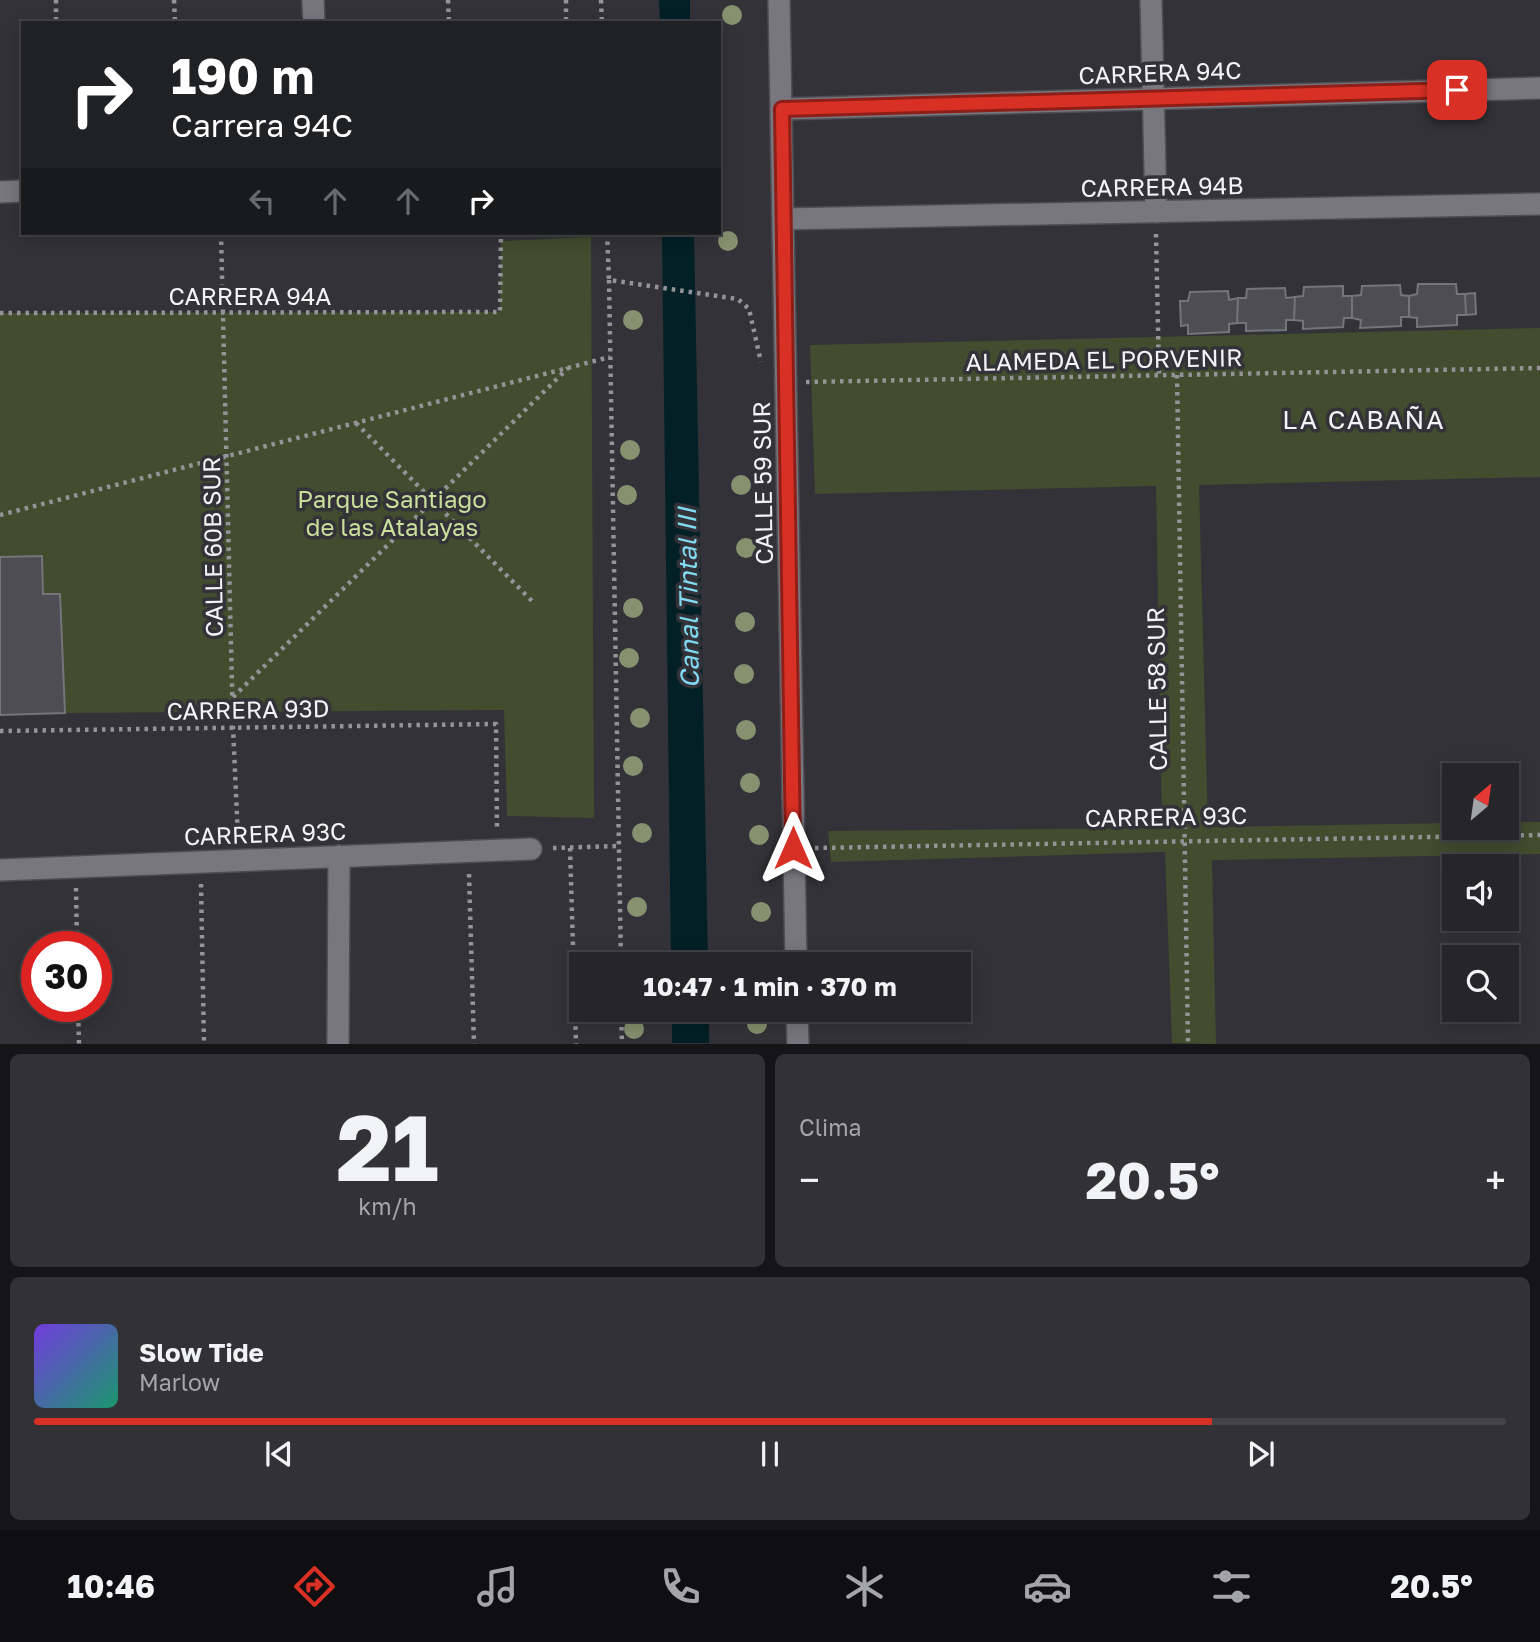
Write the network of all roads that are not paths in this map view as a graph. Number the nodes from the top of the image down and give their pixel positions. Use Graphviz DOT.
graph roads {
  1 [pos="313,0"];
  2 [pos="779,0"];
  3 [pos="1151,0"];
  4 [pos="314,21"];
  5 [pos="1540,88"];
  6 [pos="1153,99"];
  7 [pos="782,109"];
  8 [pos="21,191"];
  9 [pos="0,192"];
  10 [pos="1540,204"];
  11 [pos="1156,212"];
  12 [pos="784,219"];
  13 [pos="531,849"];
  14 [pos="339,856"];
  15 [pos="0,870"];
  16 [pos="796,952"];
  17 [pos="797,1022"];
  18 [pos="338,1044"];
  19 [pos="798,1044"];
  1 -- 4 [label="street"];
  2 -- 7 [label="street, CALLE 59 SUR"];
  3 -- 6 [label="street"];
  5 -- 6 [label="street, CARRERA 94C"];
  6 -- 7 [label="street, CARRERA 94C"];
  6 -- 11 [label="street"];
  7 -- 12 [label="street, CALLE 59 SUR"];
  8 -- 9 [label="street"];
  10 -- 11 [label="street, CARRERA 94B"];
  11 -- 12 [label="street, CARRERA 94B"];
  12 -- 16 [label="street, CALLE 59 SUR"];
  13 -- 14 [label="street, CARRERA 93C"];
  14 -- 15 [label="street, CARRERA 93C"];
  14 -- 18 [label="street"];
  17 -- 19 [label="street"];
}
